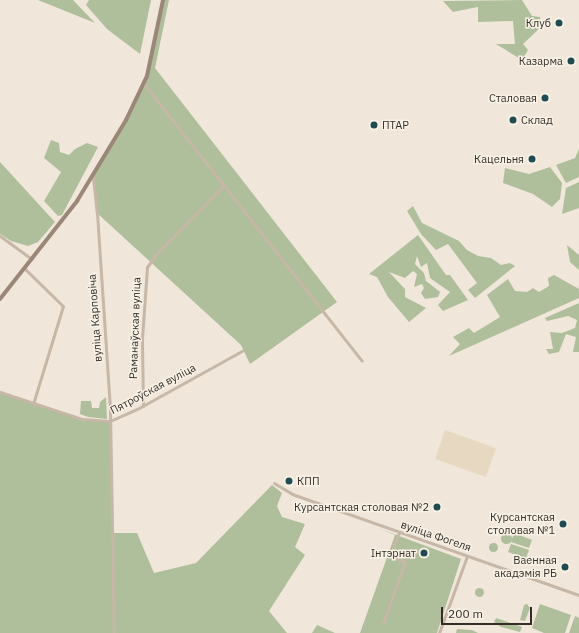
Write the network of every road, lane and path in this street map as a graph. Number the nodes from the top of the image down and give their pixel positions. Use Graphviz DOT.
graph roads {
  1 [pos="163,0"];
  2 [pos="144,84"];
  3 [pos="93,177"];
  4 [pos="224,185"];
  5 [pos="0,236"];
  6 [pos="32,259"];
  7 [pos="24,268"];
  8 [pos="0,299"];
  9 [pos="242,351"];
  10 [pos="362,361"];
  11 [pos="0,392"];
  12 [pos="33,404"];
  13 [pos="143,406"];
  14 [pos="110,421"];
  15 [pos="274,483"];
  16 [pos="399,532"];
  17 [pos="467,556"];
  18 [pos="579,596"];
  19 [pos="383,623"];
  20 [pos="114,633"];
  21 [pos="439,633"];
  1 -- 2 [label="main road"];
  2 -- 3 [label="main road"];
  2 -- 4 [label="street"];
  3 -- 6 [label="main road"];
  3 -- 14 [label="street, вуліца Карповіча"];
  4 -- 10 [label="street"];
  4 -- 13 [label="street, Раманаўская вуліца"];
  5 -- 6 [label="street"];
  6 -- 7 [label="main road"];
  7 -- 8 [label="main road"];
  7 -- 12 [label="street"];
  9 -- 13 [label="street, Пятроўская вуліца"];
  11 -- 12 [label="street, Пятроўская вуліца"];
  12 -- 14 [label="street, Пятроўская вуліца"];
  13 -- 14 [label="street, Пятроўская вуліца"];
  14 -- 20 [label="street, вуліца Карповіча"];
  15 -- 16 [label="street, вуліца Фогеля"];
  16 -- 17 [label="street, вуліца Фогеля"];
  16 -- 19 [label="street"];
  17 -- 18 [label="street, вуліца Фогеля"];
  17 -- 21 [label="street"];
}
